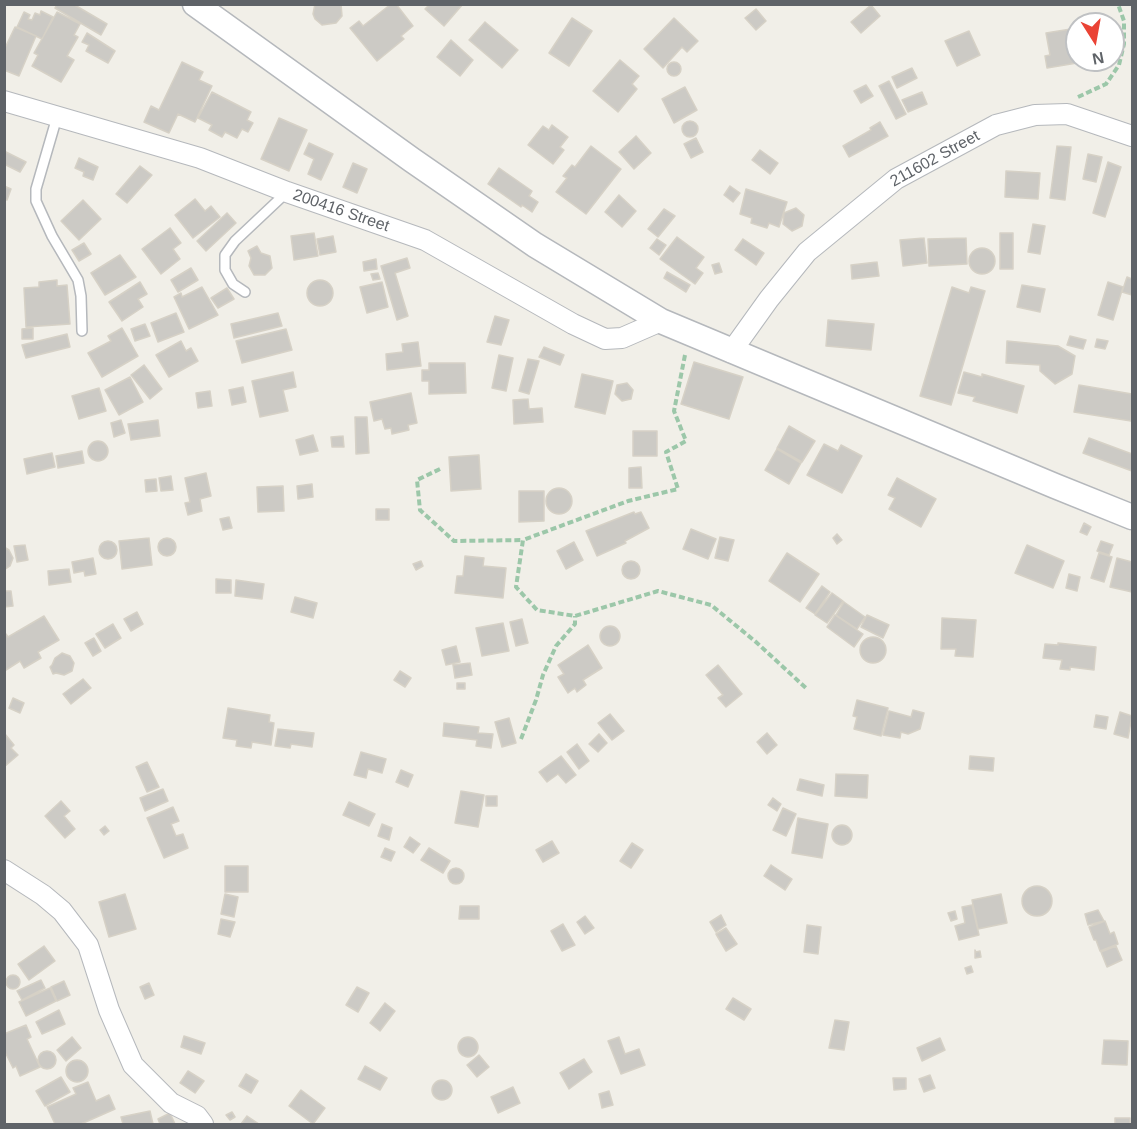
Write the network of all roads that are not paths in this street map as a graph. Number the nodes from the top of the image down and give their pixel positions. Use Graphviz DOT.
graph roads {
  1 [pos="195,4"];
  2 [pos="4,101"];
  3 [pos="57,117"];
  4 [pos="1132,136"];
  5 [pos="287,192"];
  6 [pos="245,292"];
  7 [pos="661,321"];
  8 [pos="82,331"];
  9 [pos="731,352"];
  10 [pos="1132,517"];
  11 [pos="4,870"];
  12 [pos="203,1125"];
  1 -- 7 [label="street"];
  2 -- 3 [label="street, 200416 Street"];
  3 -- 5 [label="street, 200416 Street"];
  3 -- 8 [label="lane"];
  4 -- 9 [label="street, 211602 Street"];
  5 -- 6 [label="lane"];
  5 -- 7 [label="street, 200416 Street"];
  7 -- 9 [label="street"];
  9 -- 10 [label="street"];
  11 -- 12 [label="street"];
}
